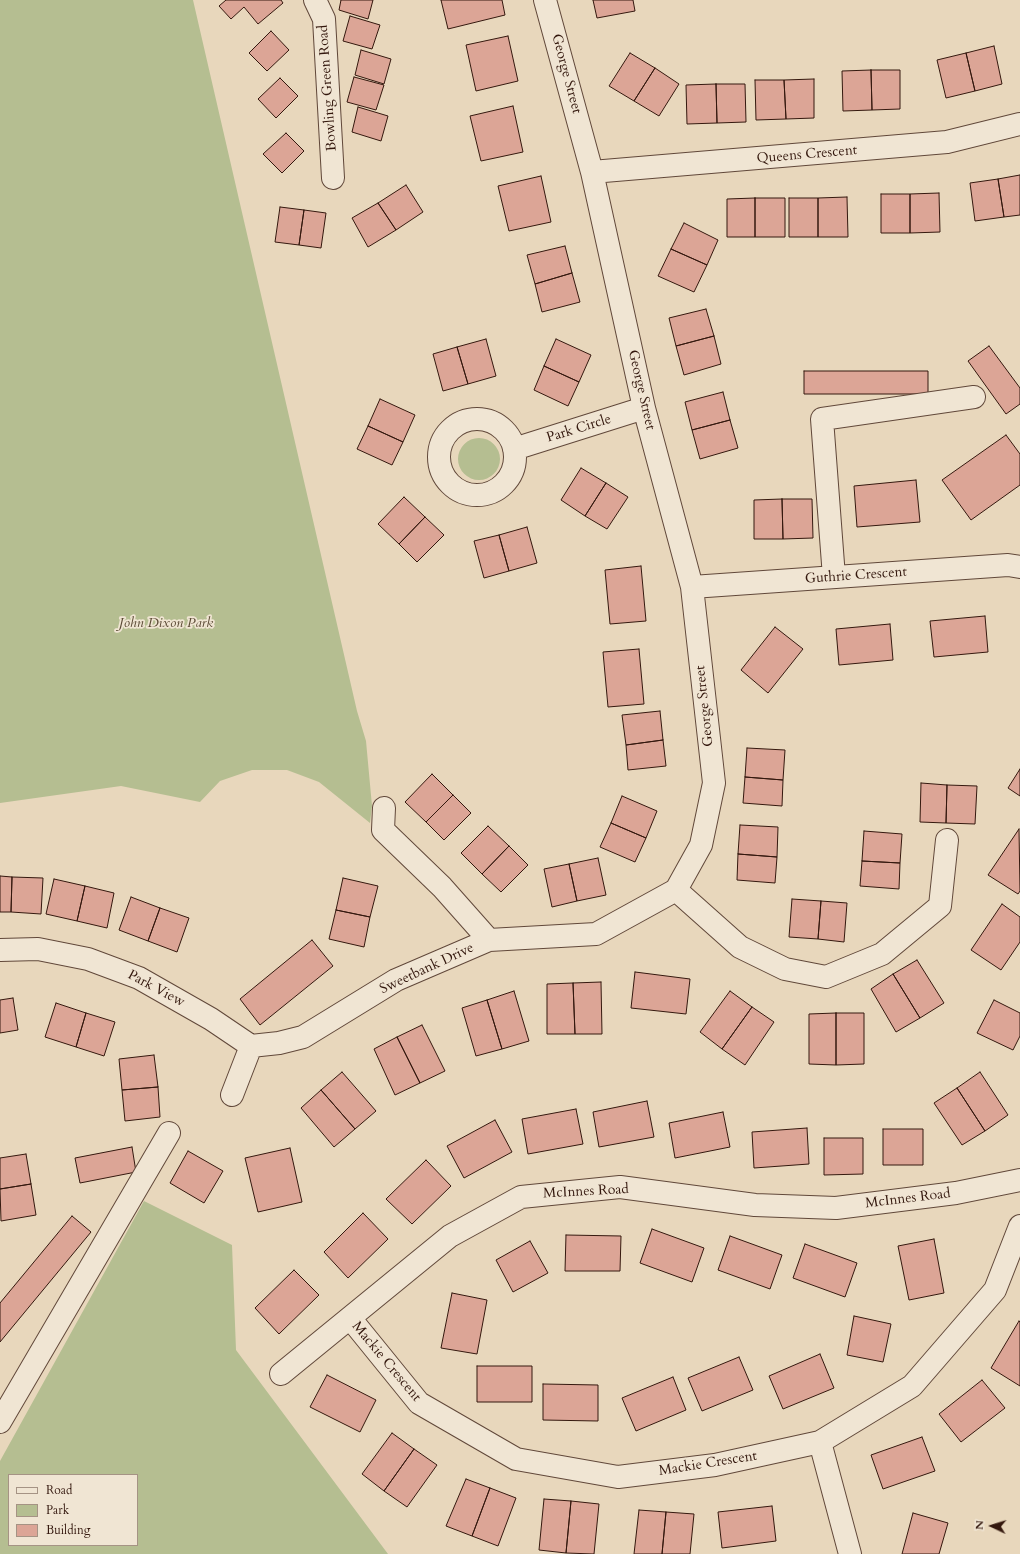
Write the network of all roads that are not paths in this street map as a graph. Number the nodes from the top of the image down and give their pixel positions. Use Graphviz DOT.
graph roads {
  1 [pos="315,0"];
  2 [pos="545,0"];
  3 [pos="1020,124"];
  4 [pos="592,172"];
  5 [pos="333,178"];
  6 [pos="974,397"];
  7 [pos="644,408"];
  8 [pos="514,449"];
  9 [pos="1020,567"];
  10 [pos="834,577"];
  11 [pos="692,587"];
  12 [pos="384,808"];
  13 [pos="947,840"];
  14 [pos="676,890"];
  15 [pos="489,940"];
  16 [pos="0,950"];
  17 [pos="251,1046"];
  18 [pos="232,1095"];
  19 [pos="169,1132"];
  20 [pos="1020,1180"];
  21 [pos="1020,1226"];
  22 [pos="350,1318"];
  23 [pos="281,1374"];
  24 [pos="0,1422"];
  25 [pos="820,1442"];
  26 [pos="850,1554"];
  1 -- 5 [label="street, Bowling Green Road"];
  2 -- 4 [label="street, George Street"];
  3 -- 4 [label="street, Queens Crescent"];
  4 -- 7 [label="street, George Street"];
  6 -- 10 [label="street"];
  7 -- 8 [label="street, Park Circle"];
  7 -- 11 [label="street, George Street"];
  9 -- 10 [label="street, Guthrie Crescent"];
  10 -- 11 [label="street, Guthrie Crescent"];
  11 -- 14 [label="street, George Street"];
  12 -- 15 [label="street, Sweetbank Drive"];
  13 -- 14 [label="street"];
  14 -- 15 [label="street, Sweetbank Drive"];
  15 -- 17 [label="street, Sweetbank Drive"];
  16 -- 17 [label="street, Park View"];
  17 -- 18 [label="street"];
  19 -- 24 [label="street"];
  20 -- 22 [label="street, McInnes Road"];
  21 -- 25 [label="street, Mackie Crescent"];
  22 -- 23 [label="street, McInnes Road"];
  22 -- 25 [label="street, Mackie Crescent"];
  25 -- 26 [label="street"];
}
